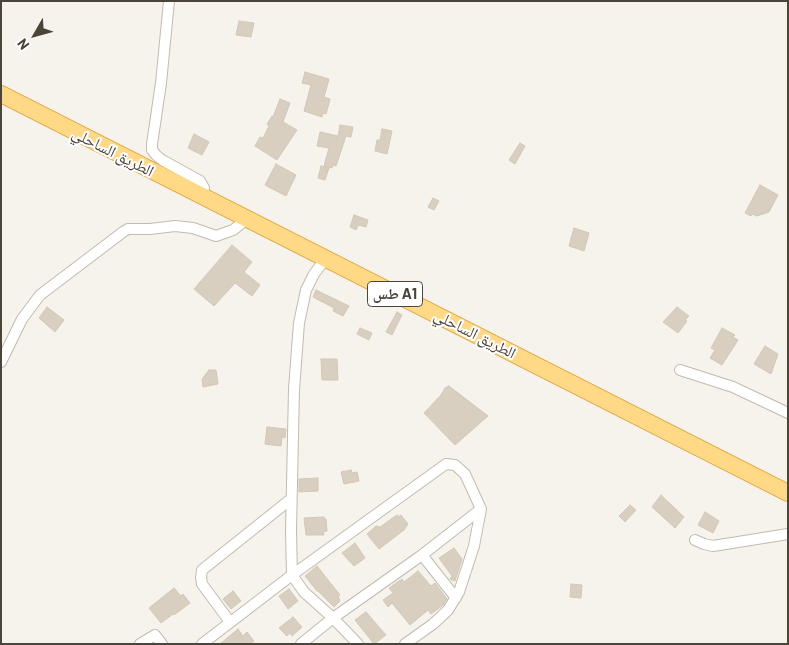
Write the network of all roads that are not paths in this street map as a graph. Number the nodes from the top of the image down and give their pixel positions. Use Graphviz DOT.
graph roads {
  1 [pos="169,1"];
  2 [pos="1,94"];
  3 [pos="202,197"];
  4 [pos="247,219"];
  5 [pos="326,258"];
  6 [pos="1,362"];
  7 [pos="680,370"];
  8 [pos="788,412"];
  9 [pos="788,494"];
  10 [pos="292,499"];
  11 [pos="480,509"];
  12 [pos="788,534"];
  13 [pos="695,540"];
  14 [pos="422,554"];
  15 [pos="292,575"];
  16 [pos="456,598"];
  17 [pos="333,618"];
  18 [pos="230,622"];
  19 [pos="140,644"];
  20 [pos="162,644"];
  21 [pos="202,644"];
  22 [pos="301,644"];
  23 [pos="358,644"];
  24 [pos="405,644"];
  1 -- 3 [label="street"];
  2 -- 3 [label="highway, الطريق الساحلي / طس A1"];
  3 -- 4 [label="highway, الطريق الساحلي / طس A1"];
  4 -- 5 [label="highway, الطريق الساحلي / طس A1"];
  4 -- 6 [label="street"];
  5 -- 9 [label="highway, الطريق الساحلي / طس A1"];
  5 -- 10 [label="street"];
  7 -- 8 [label="street"];
  10 -- 15 [label="street"];
  10 -- 18 [label="street"];
  11 -- 14 [label="street"];
  11 -- 15 [label="street"];
  11 -- 16 [label="street"];
  12 -- 13 [label="street"];
  14 -- 16 [label="street"];
  14 -- 17 [label="street"];
  15 -- 17 [label="street"];
  15 -- 18 [label="street"];
  16 -- 24 [label="street"];
  17 -- 22 [label="street"];
  17 -- 23 [label="street"];
  18 -- 21 [label="street"];
  19 -- 20 [label="street"];
}
